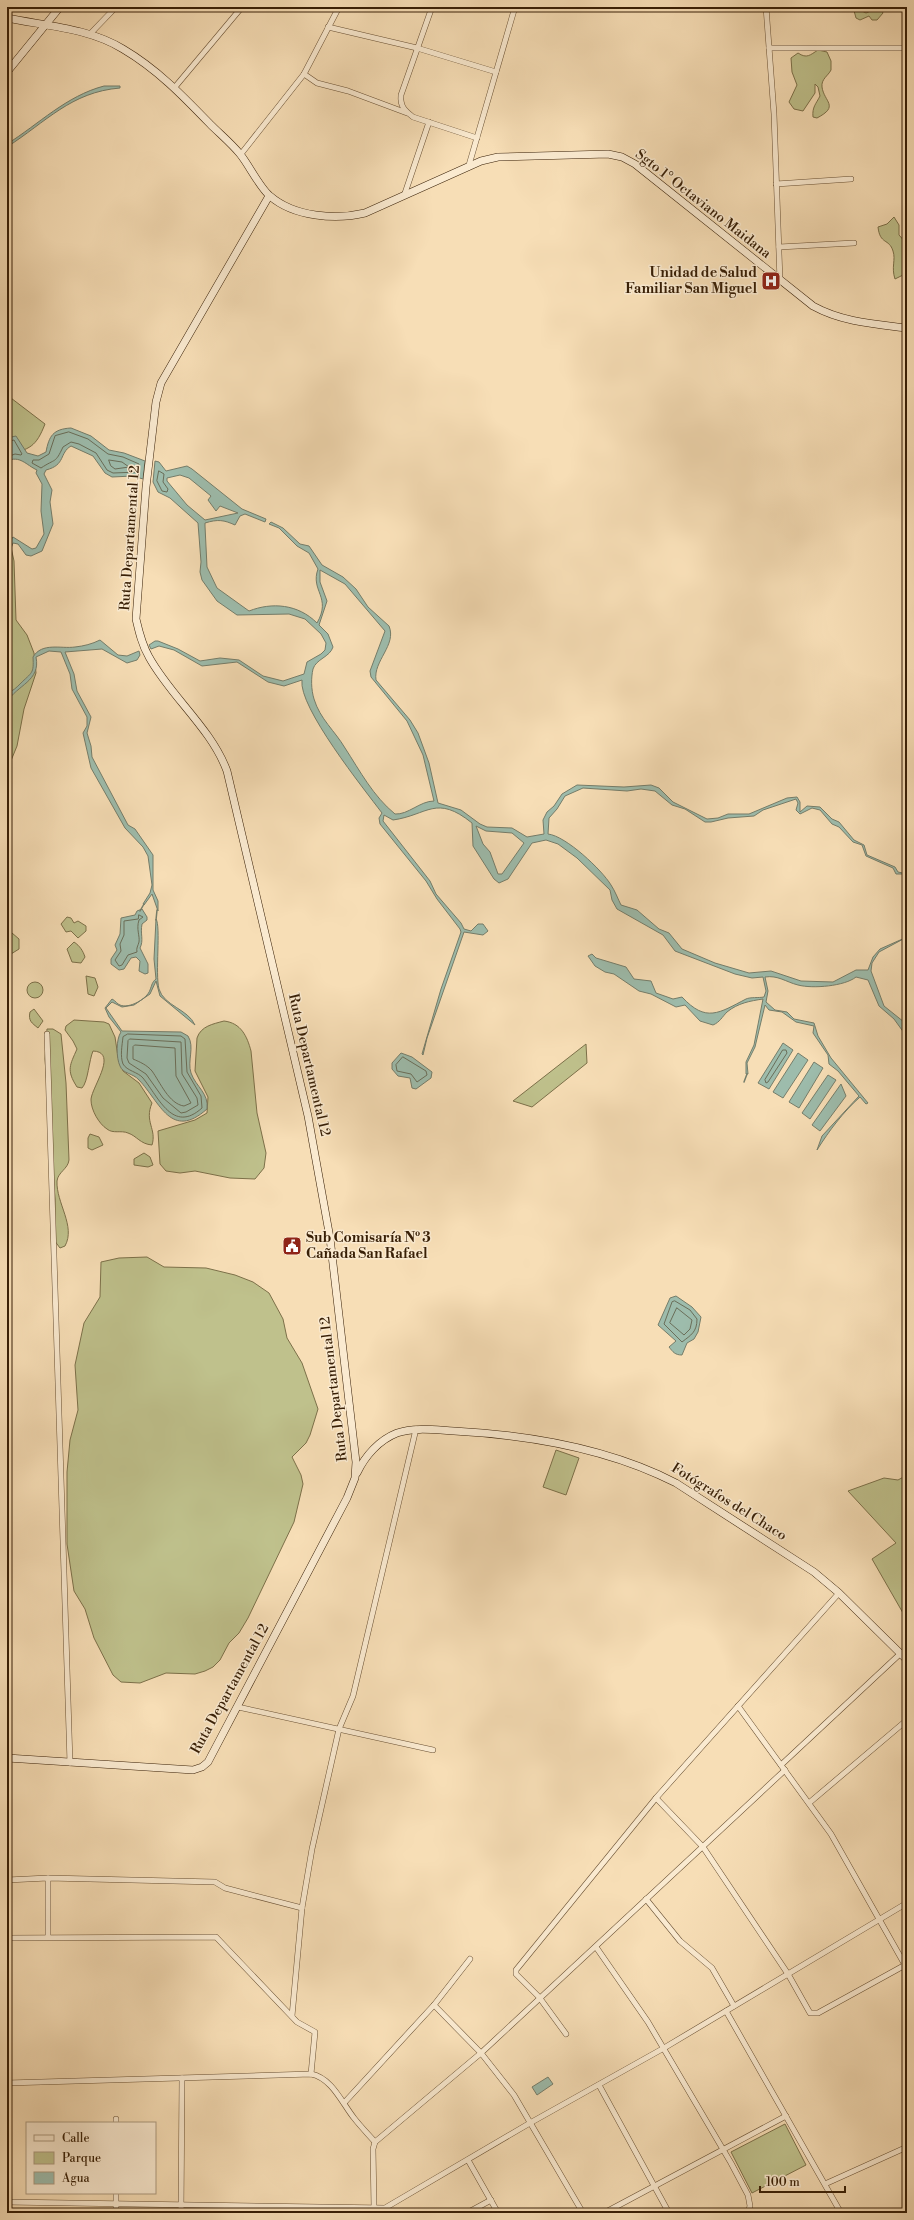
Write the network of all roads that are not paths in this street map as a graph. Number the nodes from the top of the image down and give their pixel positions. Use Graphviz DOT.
graph roads {
  1 [pos="60,7"];
  2 [pos="116,7"];
  3 [pos="242,7"];
  4 [pos="339,7"];
  5 [pos="432,7"];
  6 [pos="515,7"];
  7 [pos="766,7"];
  8 [pos="7,18"];
  9 [pos="43,26"];
  10 [pos="328,27"];
  11 [pos="90,34"];
  12 [pos="416,48"];
  13 [pos="769,48"];
  14 [pos="907,48"];
  15 [pos="7,72"];
  16 [pos="496,72"];
  17 [pos="304,74"];
  18 [pos="175,87"];
  19 [pos="409,114"];
  20 [pos="429,122"];
  21 [pos="477,138"];
  22 [pos="240,154"];
  23 [pos="469,165"];
  24 [pos="851,179"];
  25 [pos="776,184"];
  26 [pos="269,196"];
  27 [pos="404,196"];
  28 [pos="854,243"];
  29 [pos="779,246"];
  30 [pos="780,281"];
  31 [pos="907,328"];
  32 [pos="47,1034"];
  33 [pos="416,1429"];
  34 [pos="354,1478"];
  35 [pos="839,1593"];
  36 [pos="901,1653"];
  37 [pos="907,1660"];
  38 [pos="738,1706"];
  39 [pos="238,1707"];
  40 [pos="907,1720"];
  41 [pos="338,1729"];
  42 [pos="433,1750"];
  43 [pos="7,1758"];
  44 [pos="70,1763"];
  45 [pos="783,1767"];
  46 [pos="656,1798"];
  47 [pos="809,1802"];
  48 [pos="703,1847"];
  49 [pos="48,1878"];
  50 [pos="7,1880"];
  51 [pos="646,1899"];
  52 [pos="907,1903"];
  53 [pos="302,1908"];
  54 [pos="879,1919"];
  55 [pos="48,1936"];
  56 [pos="7,1938"];
  57 [pos="596,1947"];
  58 [pos="470,1959"];
  59 [pos="906,1965"];
  60 [pos="788,1974"];
  61 [pos="539,1997"];
  62 [pos="434,2005"];
  63 [pos="734,2006"];
  64 [pos="726,2011"];
  65 [pos="292,2016"];
  66 [pos="566,2034"];
  67 [pos="664,2048"];
  68 [pos="481,2053"];
  69 [pos="311,2074"];
  70 [pos="182,2078"];
  71 [pos="7,2083"];
  72 [pos="599,2085"];
  73 [pos="344,2103"];
  74 [pos="786,2116"];
  75 [pos="530,2123"];
  76 [pos="375,2142"];
  77 [pos="907,2147"];
  78 [pos="722,2150"];
  79 [pos="468,2160"];
  80 [pos="825,2184"];
  81 [pos="655,2186"];
  82 [pos="116,2194"];
  83 [pos="491,2200"];
  84 [pos="7,2202"];
  85 [pos="116,2203"];
  86 [pos="181,2204"];
  87 [pos="245,2207"];
  88 [pos="374,2207"];
  89 [pos="310,2210"];
  90 [pos="386,2210"];
  91 [pos="746,2212"];
  92 [pos="116,2213"];
  93 [pos="181,2213"];
  94 [pos="245,2213"];
  95 [pos="467,2213"];
  96 [pos="498,2213"];
  97 [pos="583,2213"];
  98 [pos="604,2213"];
  99 [pos="669,2213"];
  100 [pos="841,2213"];
  1 -- 9 [label="main road"];
  2 -- 11 [label="street"];
  3 -- 18 [label="street"];
  4 -- 10 [label="street"];
  5 -- 12 [label="street"];
  6 -- 16 [label="street"];
  7 -- 13 [label="street"];
  8 -- 9 [label="main road"];
  9 -- 11 [label="main road"];
  9 -- 15 [label="main road"];
  10 -- 12 [label="street"];
  10 -- 17 [label="street"];
  11 -- 18 [label="main road"];
  12 -- 16 [label="street"];
  12 -- 19 [label="street"];
  13 -- 14 [label="street"];
  13 -- 25 [label="street"];
  16 -- 21 [label="street"];
  17 -- 19 [label="street"];
  17 -- 22 [label="street"];
  18 -- 22 [label="main road"];
  19 -- 20 [label="street"];
  20 -- 21 [label="street"];
  20 -- 27 [label="street"];
  21 -- 23 [label="street"];
  22 -- 26 [label="main road"];
  23 -- 27 [label="main road, Sgto 1° Octaviano Maidana"];
  23 -- 30 [label="main road, Sgto 1° Octaviano Maidana"];
  24 -- 25 [label="street"];
  25 -- 29 [label="street"];
  26 -- 27 [label="main road, Sgto 1° Octaviano Maidana"];
  26 -- 34 [label="main road, Ruta Departamental 12"];
  28 -- 29 [label="street"];
  29 -- 30 [label="street"];
  30 -- 31 [label="main road, Sgto 1° Octaviano Maidana"];
  32 -- 44 [label="street"];
  33 -- 34 [label="main road, Fotógrafos del Chaco"];
  33 -- 35 [label="main road, Fotógrafos del Chaco"];
  33 -- 41 [label="street"];
  34 -- 39 [label="main road, Ruta Departamental 12"];
  35 -- 36 [label="main road, Fotógrafos del Chaco"];
  35 -- 38 [label="street"];
  36 -- 37 [label="main road, Fotógrafos del Chaco"];
  36 -- 45 [label="street"];
  38 -- 45 [label="street"];
  38 -- 46 [label="street"];
  39 -- 41 [label="street"];
  39 -- 44 [label="main road, Ruta Departamental 12"];
  40 -- 47 [label="street"];
  41 -- 42 [label="street"];
  41 -- 53 [label="street"];
  43 -- 44 [label="main road, Ruta Departamental 12"];
  45 -- 47 [label="street"];
  45 -- 48 [label="street"];
  46 -- 48 [label="street"];
  46 -- 61 [label="street"];
  47 -- 54 [label="street"];
  48 -- 51 [label="street"];
  48 -- 60 [label="street"];
  49 -- 50 [label="street"];
  49 -- 53 [label="street"];
  49 -- 55 [label="street"];
  51 -- 57 [label="street"];
  51 -- 63 [label="street"];
  52 -- 54 [label="street"];
  53 -- 65 [label="street"];
  54 -- 59 [label="street"];
  54 -- 60 [label="street"];
  55 -- 56 [label="street"];
  55 -- 65 [label="street"];
  57 -- 61 [label="street"];
  57 -- 67 [label="street"];
  58 -- 62 [label="street"];
  59 -- 60 [label="street"];
  60 -- 63 [label="street"];
  61 -- 66 [label="street"];
  61 -- 68 [label="street"];
  62 -- 68 [label="street"];
  62 -- 73 [label="street"];
  63 -- 64 [label="street"];
  64 -- 67 [label="street"];
  64 -- 74 [label="street"];
  65 -- 69 [label="street"];
  67 -- 72 [label="street"];
  67 -- 78 [label="street"];
  68 -- 75 [label="street"];
  68 -- 76 [label="street"];
  69 -- 70 [label="street"];
  69 -- 73 [label="street"];
  70 -- 71 [label="street"];
  70 -- 86 [label="street"];
  72 -- 75 [label="street"];
  72 -- 81 [label="street"];
  73 -- 76 [label="street"];
  74 -- 78 [label="street"];
  74 -- 80 [label="street"];
  75 -- 79 [label="street"];
  75 -- 97 [label="street"];
  76 -- 88 [label="street"];
  77 -- 80 [label="street"];
  78 -- 81 [label="street"];
  78 -- 91 [label="street"];
  79 -- 83 [label="street"];
  79 -- 90 [label="street"];
  80 -- 100 [label="street"];
  81 -- 98 [label="street"];
  81 -- 99 [label="street"];
  82 -- 85 [label="street"];
  83 -- 95 [label="street"];
  83 -- 96 [label="street"];
  84 -- 85 [label="street"];
  85 -- 86 [label="street"];
  85 -- 92 [label="street"];
  86 -- 87 [label="street"];
  86 -- 93 [label="street"];
  87 -- 89 [label="street"];
  87 -- 94 [label="street"];
  88 -- 89 [label="street"];
  88 -- 90 [label="street"];
}
